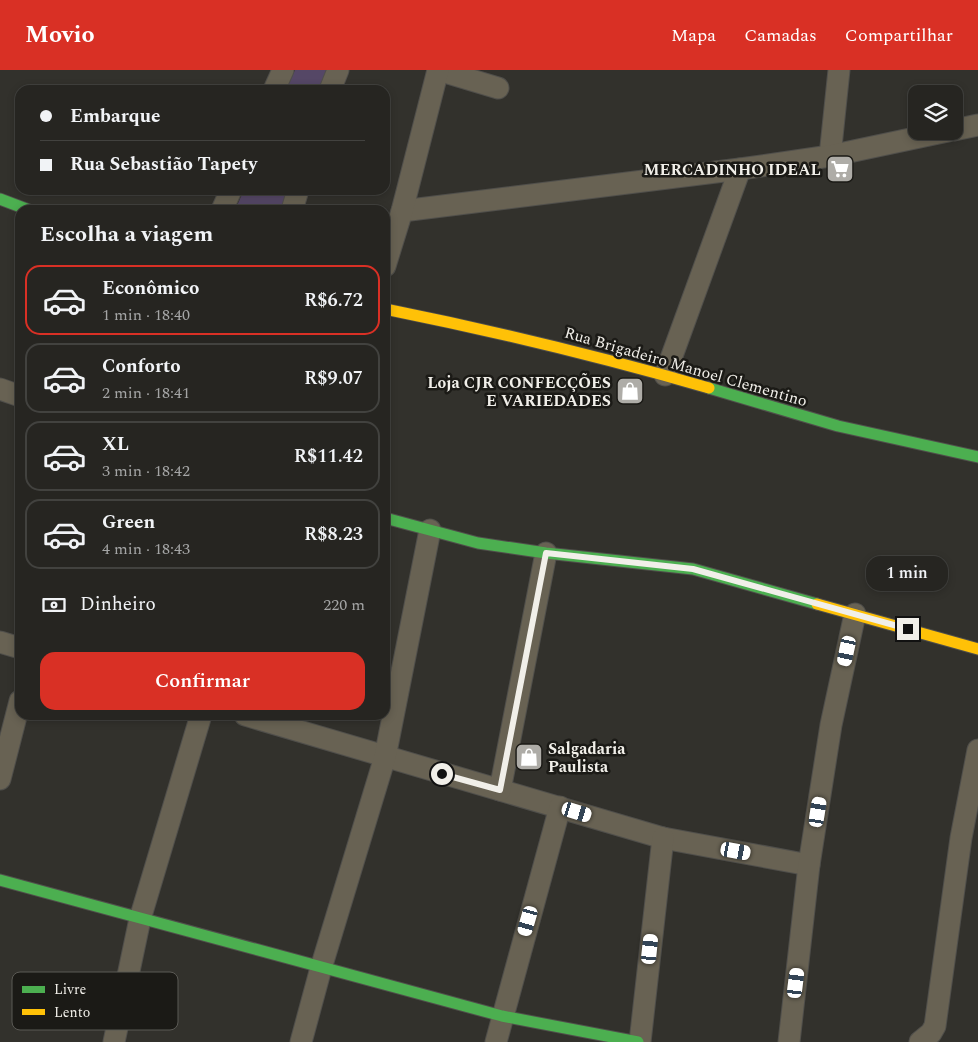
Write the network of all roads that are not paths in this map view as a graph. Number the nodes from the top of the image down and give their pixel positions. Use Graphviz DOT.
graph roads {
  1 [pos="283,70"];
  2 [pos="338,70"];
  3 [pos="438,70"];
  4 [pos="839,70"];
  5 [pos="276,85"];
  6 [pos="332,85"];
  7 [pos="498,88"];
  8 [pos="978,125"];
  9 [pos="963,128"];
  10 [pos="908,139"];
  11 [pos="830,156"];
  12 [pos="740,169"];
  13 [pos="0,199"];
  14 [pos="16,205"];
  15 [pos="402,211"];
  16 [pos="390,250"];
  17 [pos="390,310"];
  18 [pos="665,375"];
  19 [pos="0,389"];
  20 [pos="15,394"];
  21 [pos="978,457"];
  22 [pos="390,519"];
  23 [pos="430,530"];
  24 [pos="546,553"];
  25 [pos="855,614"];
  26 [pos="0,642"];
  27 [pos="15,646"];
  28 [pos="978,649"];
  29 [pos="15,720"];
  30 [pos="200,720"];
  31 [pos="262,720"];
  32 [pos="978,750"];
  33 [pos="385,757"];
  34 [pos="0,779"];
  35 [pos="500,790"];
  36 [pos="560,807"];
  37 [pos="663,838"];
  38 [pos="809,865"];
  39 [pos="0,880"];
  40 [pos="140,920"];
  41 [pos="321,968"];
  42 [pos="129,972"];
  43 [pos="502,1016"];
  44 [pos="301,1042"];
  45 [pos="496,1042"];
  46 [pos="639,1042"];
  47 [pos="789,1042"];
  48 [pos="920,1042"];
  1 -- 5 [label="street"];
  2 -- 6 [label="street"];
  3 -- 7 [label="street"];
  3 -- 15 [label="street"];
  4 -- 11 [label="street"];
  8 -- 9 [label="street"];
  10 -- 11 [label="street"];
  11 -- 12 [label="street"];
  12 -- 15 [label="street"];
  12 -- 18 [label="street"];
  13 -- 14 [label="street"];
  15 -- 16 [label="street"];
  17 -- 18 [label="street, Rua Brigadeiro Manoel Clementino"];
  18 -- 21 [label="street, Rua Brigadeiro Manoel Clementino"];
  19 -- 20 [label="street"];
  22 -- 23 [label="street"];
  23 -- 24 [label="street"];
  23 -- 33 [label="street"];
  24 -- 25 [label="street"];
  24 -- 35 [label="street"];
  25 -- 28 [label="street"];
  25 -- 38 [label="street"];
  26 -- 27 [label="street"];
  29 -- 34 [label="street"];
  30 -- 40 [label="street"];
  31 -- 33 [label="street"];
  32 -- 48 [label="street"];
  33 -- 35 [label="street"];
  33 -- 41 [label="street"];
  35 -- 36 [label="street"];
  36 -- 37 [label="street"];
  36 -- 43 [label="street"];
  37 -- 38 [label="street"];
  37 -- 46 [label="street"];
  38 -- 47 [label="street"];
  39 -- 40 [label="street"];
  40 -- 41 [label="street"];
  40 -- 42 [label="street"];
  41 -- 43 [label="street"];
  41 -- 44 [label="street"];
  43 -- 45 [label="street"];
  43 -- 46 [label="street"];
}
